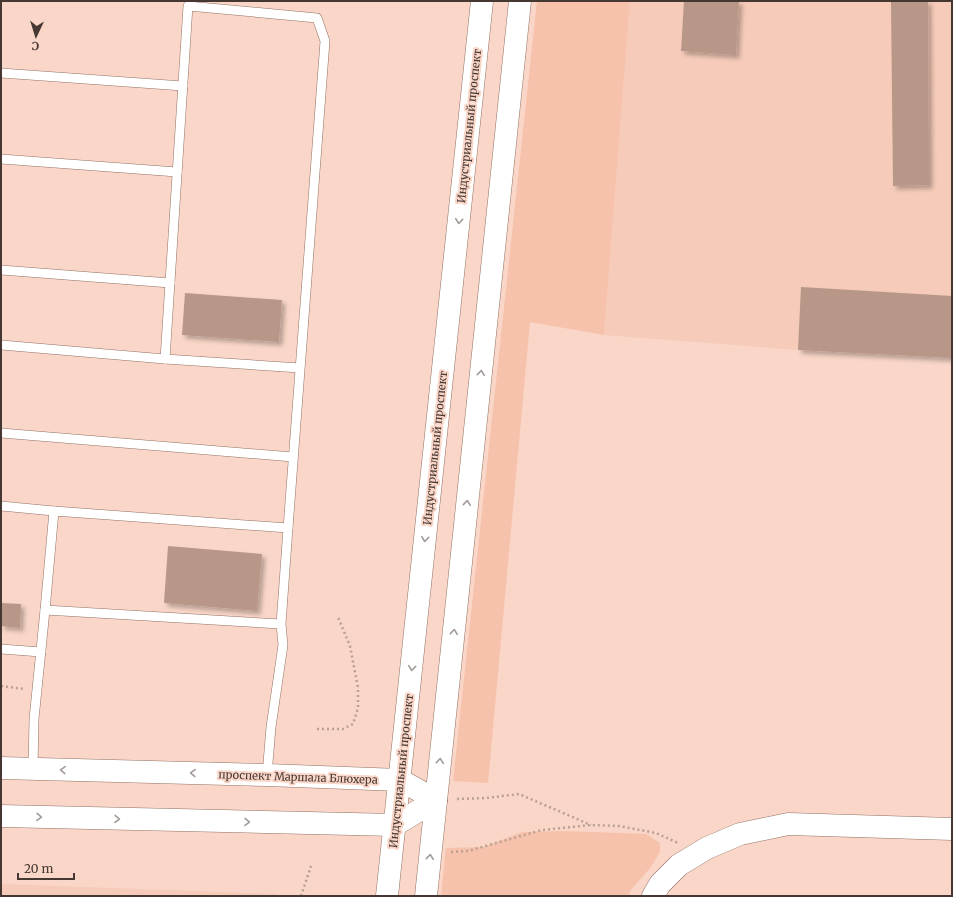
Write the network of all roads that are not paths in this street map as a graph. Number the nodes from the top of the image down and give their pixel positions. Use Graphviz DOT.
graph roads {
  1 [pos="482,1"];
  2 [pos="520,1"];
  3 [pos="187,4"];
  4 [pos="1,73"];
  5 [pos="183,86"];
  6 [pos="1,159"];
  7 [pos="178,172"];
  8 [pos="1,270"];
  9 [pos="170,283"];
  10 [pos="1,345"];
  11 [pos="165,359"];
  12 [pos="300,368"];
  13 [pos="1,433"];
  14 [pos="293,457"];
  15 [pos="1,506"];
  16 [pos="54,511"];
  17 [pos="288,528"];
  18 [pos="45,610"];
  19 [pos="281,624"];
  20 [pos="1,649"];
  21 [pos="41,652"];
  22 [pos="1,768"];
  23 [pos="33,769"];
  24 [pos="267,775"];
  25 [pos="400,780"];
  26 [pos="436,800"];
  27 [pos="1,816"];
  28 [pos="395,825"];
  29 [pos="952,829"];
  30 [pos="387,896"];
  31 [pos="426,896"];
  32 [pos="653,896"];
  1 -- 25 [label="main road, Индустриальный проспект, one-way"];
  26 -- 2 [label="main road, one-way"];
  3 -- 5 [label="lane"];
  3 -- 12 [label="lane"];
  4 -- 5 [label="lane"];
  5 -- 7 [label="lane"];
  6 -- 7 [label="lane"];
  7 -- 9 [label="lane"];
  8 -- 9 [label="lane"];
  9 -- 11 [label="lane"];
  10 -- 11 [label="lane"];
  11 -- 12 [label="lane"];
  12 -- 14 [label="lane"];
  13 -- 14 [label="lane"];
  14 -- 17 [label="lane"];
  15 -- 16 [label="lane"];
  16 -- 17 [label="lane"];
  16 -- 18 [label="lane"];
  17 -- 19 [label="lane"];
  18 -- 19 [label="lane"];
  18 -- 21 [label="lane"];
  19 -- 24 [label="lane"];
  20 -- 21 [label="lane"];
  21 -- 23 [label="lane"];
  22 -- 23 [label="main road, проспект Маршала Блюхера"];
  24 -- 23 [label="main road, проспект Маршала Блюхера, one-way"];
  24 -- 25 [label="main road, проспект Маршала Блюхера"];
  25 -- 26 [label="main road, проспект Маршала Блюхера"];
  25 -- 28 [label="main road, Индустриальный проспект"];
  26 -- 28 [label="main road"];
  31 -- 26 [label="main road, one-way"];
  27 -- 28 [label="main road, one-way"];
  28 -- 30 [label="main road, Индустриальный проспект"];
  29 -- 32 [label="main road"];
}
